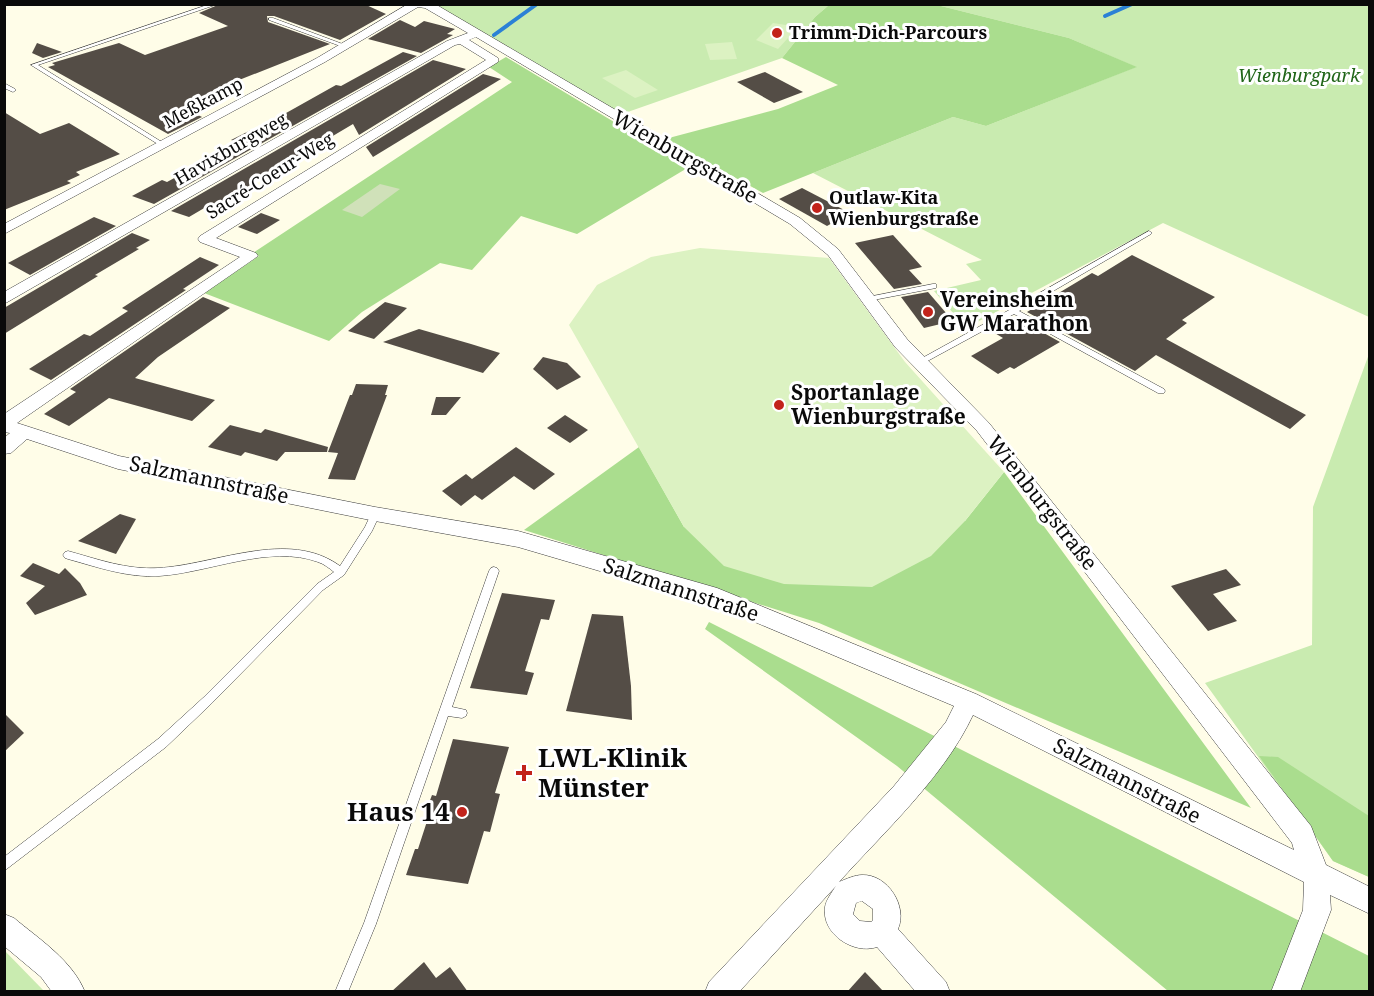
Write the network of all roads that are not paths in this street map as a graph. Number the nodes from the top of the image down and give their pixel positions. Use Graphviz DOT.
graph roads {
  1 [pos="216,4"];
  2 [pos="424,5"];
  3 [pos="271,19"];
  4 [pos="477,33"];
  5 [pos="460,39"];
  6 [pos="345,46"];
  7 [pos="4,85"];
  8 [pos="13,90"];
  9 [pos="163,145"];
  10 [pos="4,230"];
  11 [pos="1149,233"];
  12 [pos="933,286"];
  13 [pos="4,299"];
  14 [pos="868,299"];
  15 [pos="1014,311"];
  16 [pos="918,362"];
  17 [pos="1161,392"];
  18 [pos="11,427"];
  19 [pos="4,448"];
  20 [pos="375,514"];
  21 [pos="68,555"];
  22 [pos="494,571"];
  23 [pos="341,572"];
  24 [pos="968,701"];
  25 [pos="445,711"];
  26 [pos="462,713"];
  27 [pos="4,865"];
  28 [pos="1317,876"];
  29 [pos="836,885"];
  30 [pos="1370,901"];
  31 [pos="4,927"];
  32 [pos="71,992"];
  33 [pos="341,992"];
  34 [pos="719,992"];
  35 [pos="936,992"];
  36 [pos="1285,992"];
  1 -- 9 [label="lane"];
  2 -- 4 [label="street, Wienburgstraße"];
  2 -- 6 [label="street, Meßkamp"];
  3 -- 6 [label="lane"];
  4 -- 5 [label="street, Havixburgweg"];
  4 -- 14 [label="street, Wienburgstraße"];
  5 -- 13 [label="street, Havixburgweg"];
  5 -- 18 [label="street, Sacré-Coeur-Weg"];
  6 -- 9 [label="street, Meßkamp"];
  7 -- 8 [label="lane"];
  9 -- 10 [label="street, Meßkamp"];
  11 -- 15 [label="lane"];
  12 -- 14 [label="lane"];
  14 -- 16 [label="street, Wienburgstraße"];
  15 -- 16 [label="lane"];
  15 -- 17 [label="lane"];
  16 -- 28 [label="street, Wienburgstraße"];
  18 -- 19 [label="street"];
  18 -- 20 [label="street, Salzmannstraße"];
  20 -- 23 [label="lane"];
  20 -- 24 [label="street, Salzmannstraße"];
  21 -- 23 [label="lane"];
  22 -- 25 [label="lane"];
  23 -- 27 [label="lane"];
  24 -- 28 [label="street, Salzmannstraße"];
  24 -- 29 [label="street"];
  25 -- 26 [label="lane"];
  25 -- 33 [label="lane"];
  28 -- 30 [label="street"];
  28 -- 36 [label="street"];
  29 -- 34 [label="street"];
  29 -- 35 [label="street"];
  31 -- 32 [label="street"];
}
